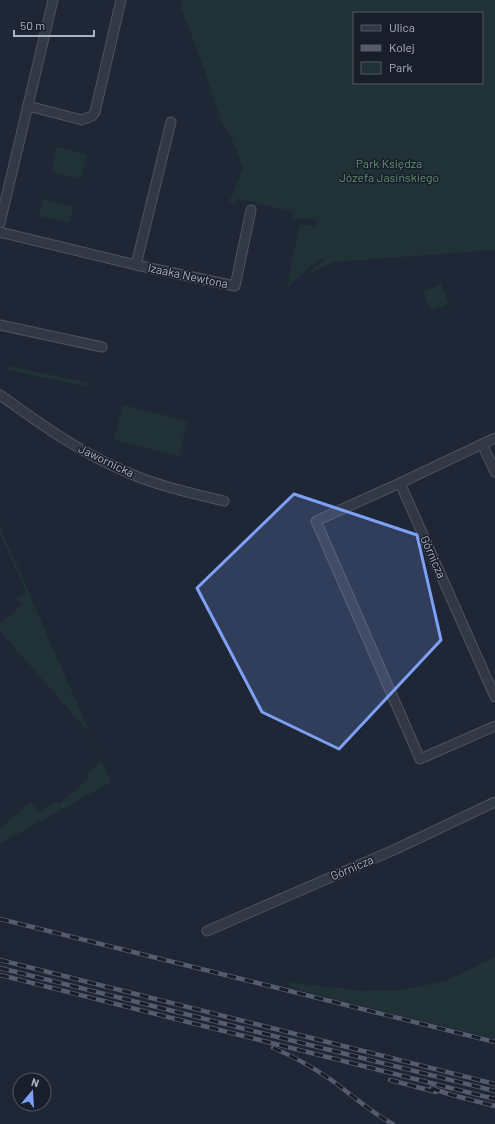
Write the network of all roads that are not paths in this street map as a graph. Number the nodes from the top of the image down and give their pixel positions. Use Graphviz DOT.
graph roads {
  1 [pos="53,0"];
  2 [pos="120,0"];
  3 [pos="28,106"];
  4 [pos="171,122"];
  5 [pos="251,210"];
  6 [pos="0,223"];
  7 [pos="0,232"];
  8 [pos="136,265"];
  9 [pos="0,325"];
  10 [pos="102,347"];
  11 [pos="0,395"];
  12 [pos="495,438"];
  13 [pos="482,444"];
  14 [pos="495,472"];
  15 [pos="400,483"];
  16 [pos="224,501"];
  17 [pos="495,697"];
  18 [pos="495,726"];
  19 [pos="495,802"];
  20 [pos="207,931"];
  1 -- 3 [label="street"];
  2 -- 3 [label="street"];
  3 -- 6 [label="street"];
  4 -- 8 [label="street, Izaaka Newtona"];
  5 -- 8 [label="street, Izaaka Newtona"];
  7 -- 8 [label="street, Izaaka Newtona"];
  9 -- 10 [label="street"];
  11 -- 16 [label="street, Jawornicka"];
  12 -- 13 [label="street"];
  13 -- 14 [label="street"];
  13 -- 15 [label="street"];
  15 -- 17 [label="street, Górnicza"];
  15 -- 18 [label="street"];
  19 -- 20 [label="street, Górnicza"];
}
